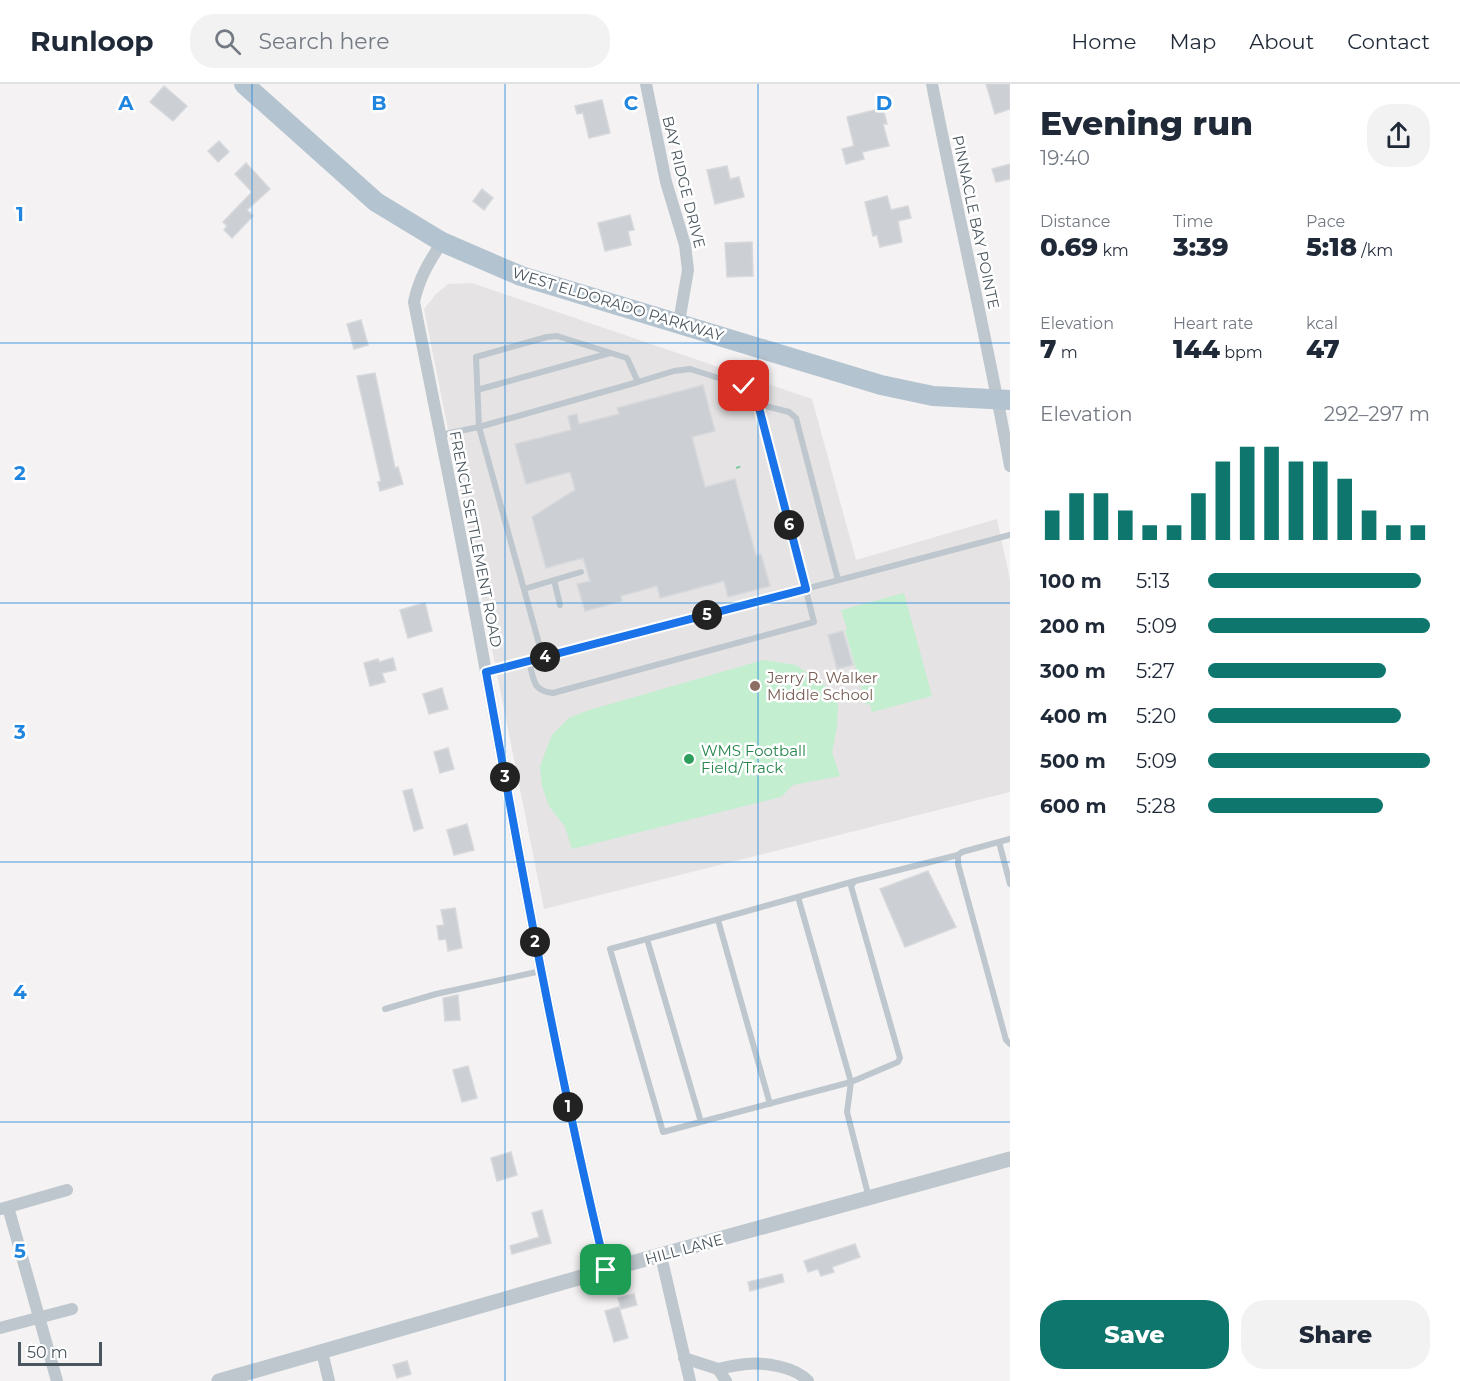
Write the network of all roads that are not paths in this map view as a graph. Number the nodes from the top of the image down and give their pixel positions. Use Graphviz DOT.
graph roads {
  1 [pos="244,84"];
  2 [pos="646,84"];
  3 [pos="932,84"];
  4 [pos="442,242"];
  5 [pos="679,322"];
  6 [pos="610,353"];
  7 [pos="638,382"];
  8 [pos="477,390"];
  9 [pos="1004,400"];
  10 [pos="758,404"];
  11 [pos="479,427"];
  12 [pos="440,435"];
  13 [pos="1010,466"];
  14 [pos="1010,535"];
  15 [pos="581,572"];
  16 [pos="554,580"];
  17 [pos="838,580"];
  18 [pos="524,589"];
  19 [pos="806,589"];
  20 [pos="560,605"];
  21 [pos="543,658"];
  22 [pos="529,662"];
  23 [pos="486,672"];
  24 [pos="1010,838"];
  25 [pos="999,842"];
  26 [pos="958,855"];
  27 [pos="855,881"];
  28 [pos="1010,884"];
  29 [pos="798,897"];
  30 [pos="717,920"];
  31 [pos="646,939"];
  32 [pos="541,971"];
  33 [pos="384,1010"];
  34 [pos="1010,1044"];
  35 [pos="851,1082"];
  36 [pos="770,1104"];
  37 [pos="701,1122"];
  38 [pos="1010,1159"];
  39 [pos="67,1191"];
  40 [pos="869,1199"];
  41 [pos="4,1208"];
  42 [pos="661,1256"];
  43 [pos="606,1270"];
  44 [pos="72,1310"];
  45 [pos="39,1318"];
  46 [pos="0,1328"];
  47 [pos="322,1352"];
  48 [pos="684,1358"];
  49 [pos="717,1369"];
  50 [pos="57,1381"];
  51 [pos="219,1381"];
  52 [pos="329,1381"];
  53 [pos="690,1381"];
  54 [pos="726,1381"];
  55 [pos="808,1381"];
  1 -- 4 [label="main road, WEST ELDORADO PARKWAY"];
  2 -- 5 [label="street, BAY RIDGE DRIVE"];
  3 -- 9 [label="street, PINNACLE BAY POINTE"];
  4 -- 5 [label="main road, WEST ELDORADO PARKWAY"];
  4 -- 12 [label="street, FRENCH SETTLEMENT ROAD"];
  5 -- 9 [label="main road, WEST ELDORADO PARKWAY"];
  6 -- 7 [label="lane"];
  6 -- 8 [label="lane"];
  6 -- 8 [label="lane"];
  7 -- 10 [label="lane"];
  7 -- 11 [label="lane"];
  8 -- 11 [label="lane"];
  9 -- 13 [label="street, PINNACLE BAY POINTE"];
  10 -- 17 [label="lane"];
  10 -- 19 [label="lane"];
  11 -- 12 [label="lane"];
  11 -- 18 [label="lane"];
  12 -- 23 [label="street, FRENCH SETTLEMENT ROAD"];
  14 -- 17 [label="lane"];
  15 -- 16 [label="lane"];
  16 -- 18 [label="lane"];
  16 -- 20 [label="lane"];
  17 -- 19 [label="lane"];
  18 -- 21 [label="lane"];
  19 -- 21 [label="lane"];
  19 -- 22 [label="lane"];
  21 -- 22 [label="lane"];
  22 -- 23 [label="lane"];
  23 -- 32 [label="street, FRENCH SETTLEMENT ROAD"];
  24 -- 25 [label="lane"];
  25 -- 26 [label="lane"];
  25 -- 28 [label="lane"];
  26 -- 27 [label="lane"];
  26 -- 34 [label="lane"];
  27 -- 29 [label="lane"];
  27 -- 35 [label="lane"];
  29 -- 30 [label="lane"];
  29 -- 35 [label="lane"];
  30 -- 31 [label="lane"];
  30 -- 36 [label="lane"];
  31 -- 37 [label="lane"];
  31 -- 37 [label="lane"];
  32 -- 33 [label="lane"];
  32 -- 43 [label="street, FRENCH SETTLEMENT ROAD"];
  35 -- 36 [label="lane"];
  35 -- 40 [label="lane"];
  36 -- 37 [label="lane"];
  38 -- 40 [label="street, HILL LANE"];
  39 -- 41 [label="street"];
  40 -- 42 [label="street, HILL LANE"];
  41 -- 45 [label="street"];
  42 -- 43 [label="street, HILL LANE"];
  42 -- 48 [label="street"];
  43 -- 47 [label="street, HILL LANE"];
  44 -- 45 [label="street"];
  45 -- 46 [label="street"];
  45 -- 50 [label="street"];
  47 -- 51 [label="street, HILL LANE"];
  47 -- 52 [label="street"];
  48 -- 49 [label="street"];
  48 -- 53 [label="street"];
  49 -- 54 [label="street"];
  49 -- 55 [label="street"];
}
